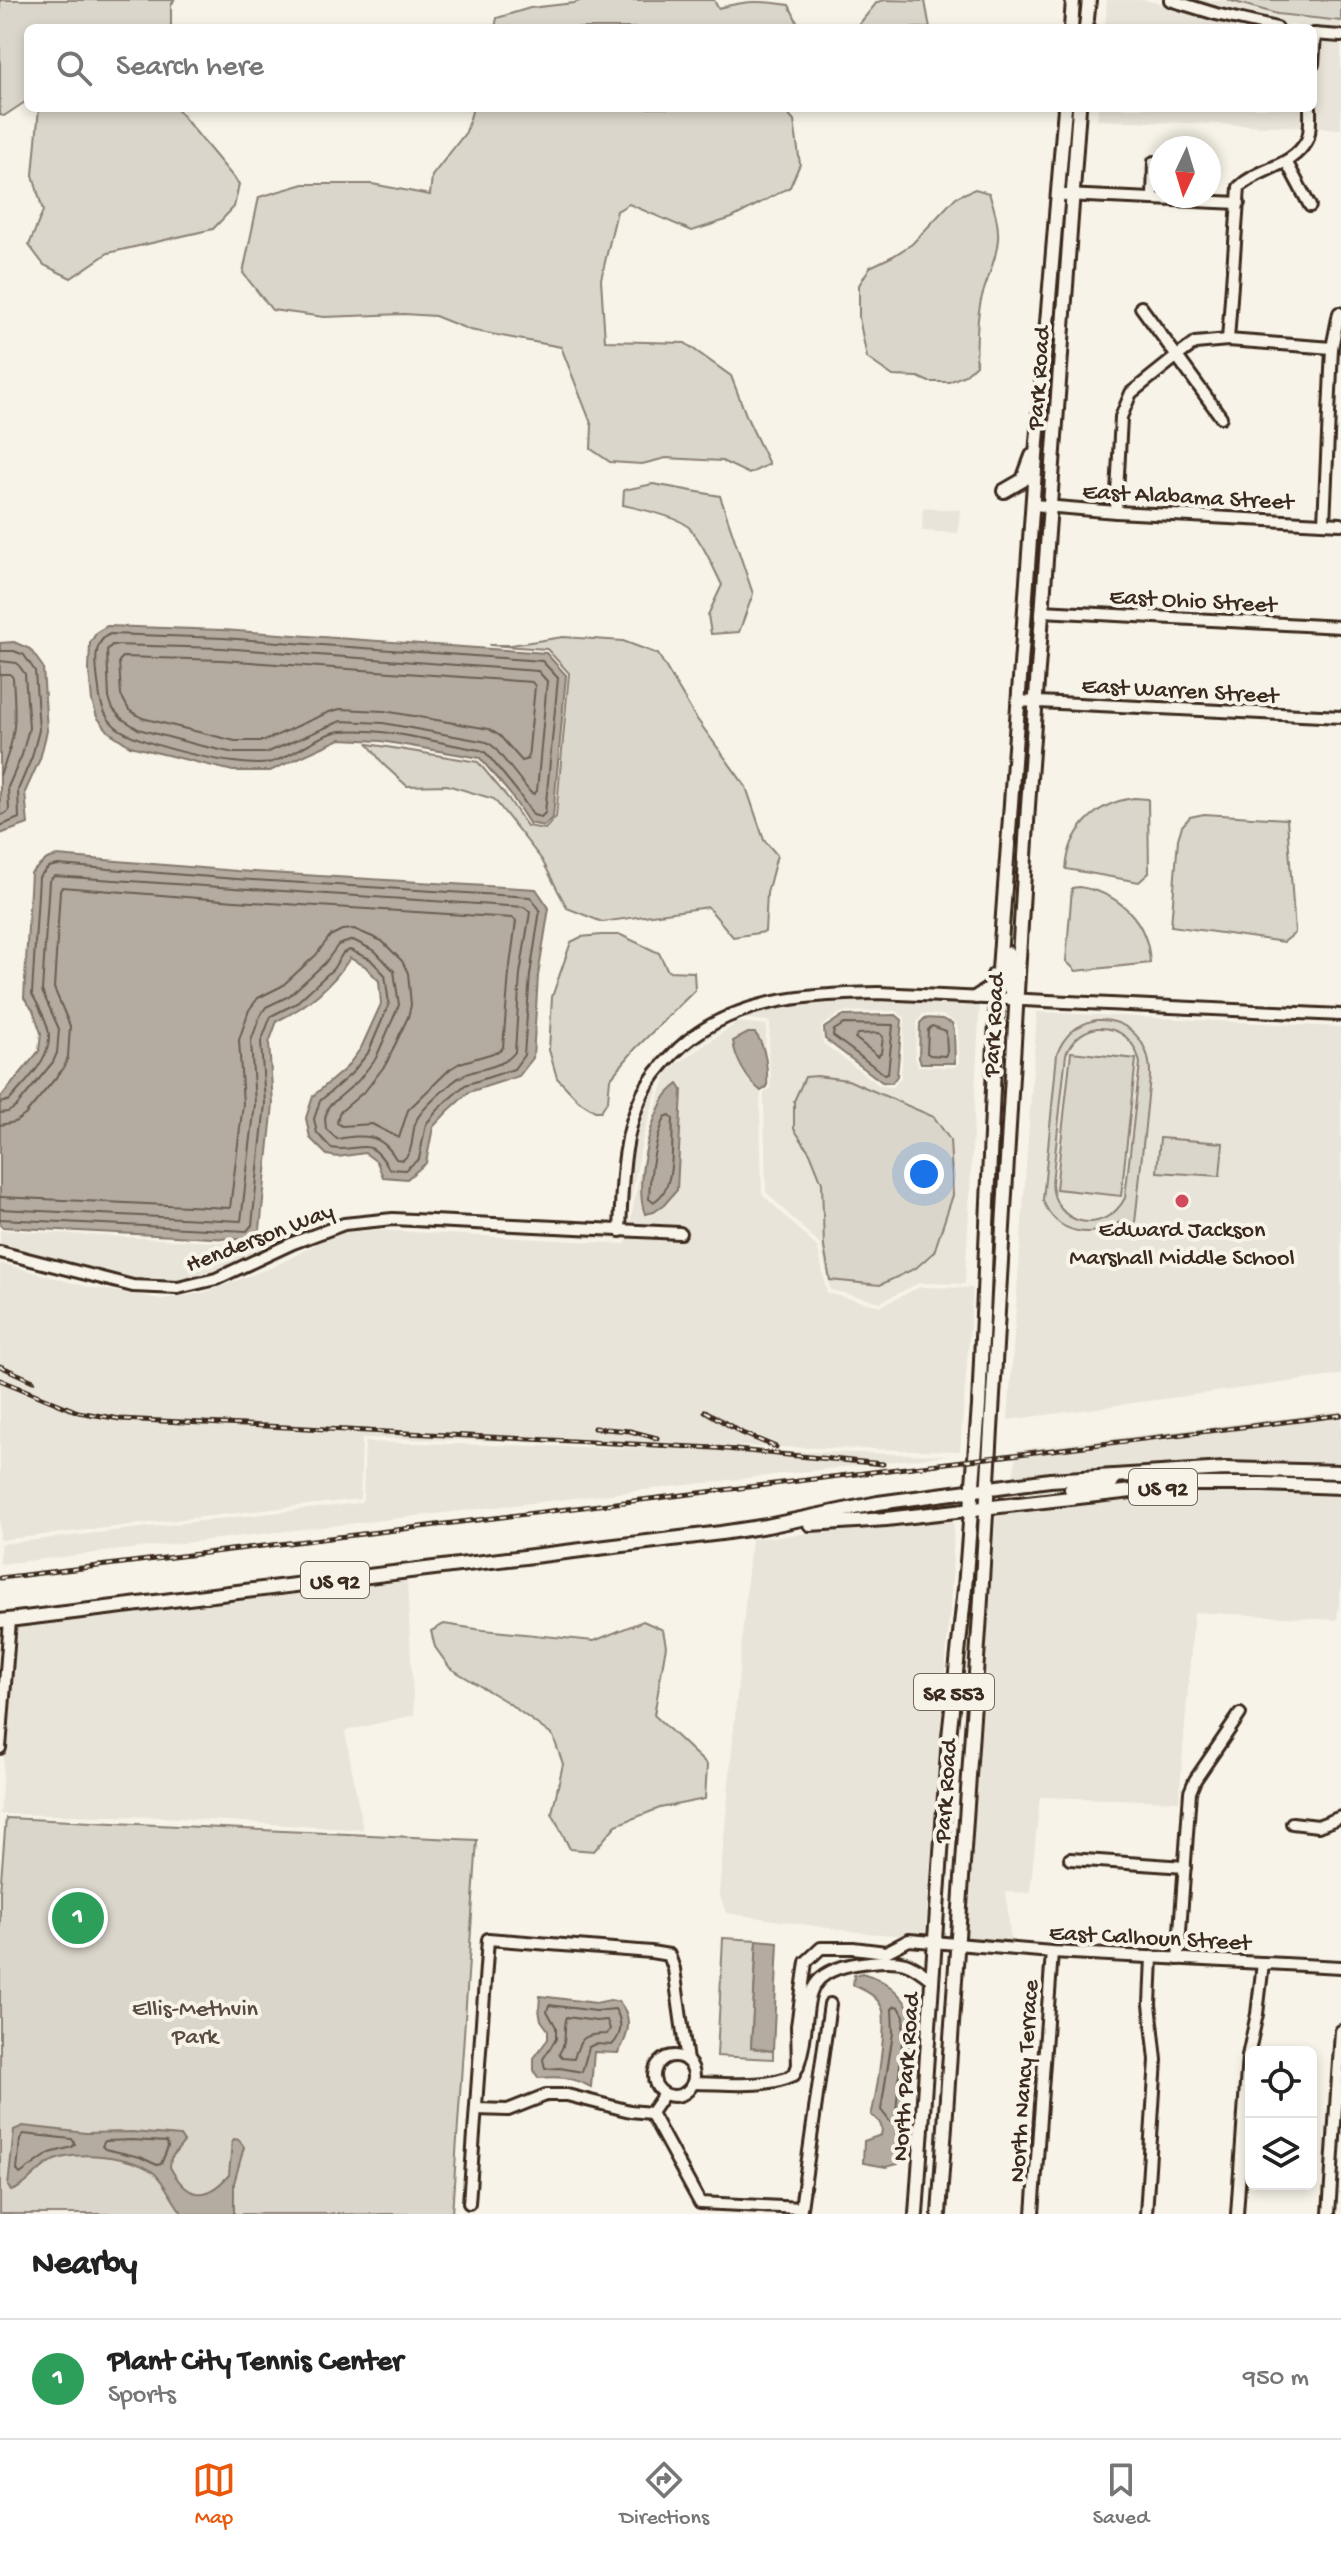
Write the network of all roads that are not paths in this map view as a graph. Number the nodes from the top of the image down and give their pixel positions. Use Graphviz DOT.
graph roads {
  1 [pos="1073,0"];
  2 [pos="1086,0"];
  3 [pos="1097,0"];
  4 [pos="1170,0"];
  5 [pos="1071,24"];
  6 [pos="1085,24"];
  7 [pos="1086,24"];
  8 [pos="1260,24"];
  9 [pos="1317,34"];
  10 [pos="1341,36"];
  11 [pos="1067,112"];
  12 [pos="1067,112"];
  13 [pos="1079,112"];
  14 [pos="1310,112"];
  15 [pos="1287,163"];
  16 [pos="1057,194"];
  17 [pos="1073,196"];
  18 [pos="1149,199"];
  19 [pos="1221,202"];
  20 [pos="1239,203"];
  21 [pos="1310,206"];
  22 [pos="1141,307"];
  23 [pos="1339,313"];
  24 [pos="1228,340"];
  25 [pos="1332,348"];
  26 [pos="1176,357"];
  27 [pos="1042,389"];
  28 [pos="1221,417"];
  29 [pos="1037,442"];
  30 [pos="1004,491"];
  31 [pos="1033,505"];
  32 [pos="1049,507"];
  33 [pos="1116,512"];
  34 [pos="1324,523"];
  35 [pos="1341,524"];
  36 [pos="1028,581"];
  37 [pos="1042,611"];
  38 [pos="1341,627"];
  39 [pos="1018,701"];
  40 [pos="1035,703"];
  41 [pos="1341,717"];
  42 [pos="1006,880"];
  43 [pos="976,997"];
  44 [pos="997,998"];
  45 [pos="1016,999"];
  46 [pos="1341,1015"];
  47 [pos="1009,1126"];
  48 [pos="620,1231"];
  49 [pos="680,1233"];
  50 [pos="0,1252"];
  51 [pos="1341,1472"];
  52 [pos="1341,1487"];
  53 [pos="982,1496"];
  54 [pos="971,1509"];
  55 [pos="767,1526"];
  56 [pos="5,1620"];
  57 [pos="1240,1714"];
  58 [pos="0,1748"];
  59 [pos="1341,1817"];
  60 [pos="1292,1823"];
  61 [pos="1070,1859"];
  62 [pos="1185,1867"];
  63 [pos="935,1943"];
  64 [pos="957,1944"];
  65 [pos="842,1948"];
  66 [pos="1052,1952"];
  67 [pos="886,1956"];
  68 [pos="1152,1957"];
  69 [pos="1178,1959"];
  70 [pos="1263,1963"];
  71 [pos="844,1964"];
  72 [pos="1341,1967"];
  73 [pos="933,1981"];
  74 [pos="807,1989"];
  75 [pos="830,2004"];
  76 [pos="1341,2031"];
  77 [pos="803,2055"];
  78 [pos="823,2057"];
  79 [pos="687,2061"];
  80 [pos="798,2067"];
  81 [pos="693,2083"];
  82 [pos="664,2094"];
  83 [pos="476,2109"];
  84 [pos="651,2113"];
  85 [pos="469,2203"];
  86 [pos="916,2214"];
  87 [pos="939,2214"];
  88 [pos="1033,2214"];
  89 [pos="1146,2214"];
  90 [pos="1237,2214"];
  91 [pos="1329,2214"];
  1 -- 5 [label="main road"];
  2 -- 6 [label="main road"];
  3 -- 7 [label="street"];
  4 -- 8 [label="street"];
  9 -- 10 [label="street"];
  11 -- 16 [label="main road, Park Road"];
  12 -- 17 [label="main road"];
  13 -- 17 [label="main road, Park Road"];
  14 -- 15 [label="street"];
  15 -- 20 [label="street"];
  15 -- 21 [label="street"];
  16 -- 17 [label="street"];
  16 -- 27 [label="main road, Park Road"];
  17 -- 18 [label="street"];
  17 -- 32 [label="main road, Park Road"];
  19 -- 20 [label="street"];
  20 -- 24 [label="street"];
  22 -- 26 [label="street"];
  23 -- 25 [label="street"];
  24 -- 25 [label="street"];
  24 -- 26 [label="street"];
  25 -- 34 [label="street"];
  26 -- 28 [label="street"];
  26 -- 33 [label="street"];
  27 -- 29 [label="main road, Park Road"];
  27 -- 32 [label="main road"];
  29 -- 30 [label="main road"];
  29 -- 31 [label="main road, Park Road"];
  31 -- 32 [label="street, East Alabama Street"];
  31 -- 36 [label="main road, Park Road"];
  32 -- 33 [label="street, East Alabama Street"];
  32 -- 37 [label="main road, Park Road"];
  33 -- 34 [label="street, East Alabama Street"];
  34 -- 35 [label="street, East Alabama Street"];
  36 -- 39 [label="main road, Park Road"];
  36 -- 40 [label="main road"];
  37 -- 38 [label="street, East Ohio Street"];
  37 -- 40 [label="main road, Park Road"];
  39 -- 40 [label="street, East Warren Street"];
  39 -- 42 [label="main road, Park Road"];
  40 -- 41 [label="street, East Warren Street"];
  40 -- 45 [label="main road, Park Road"];
  42 -- 43 [label="main road"];
  42 -- 44 [label="main road, Park Road"];
  42 -- 45 [label="main road"];
  43 -- 44 [label="street"];
  43 -- 48 [label="street"];
  44 -- 45 [label="street"];
  44 -- 47 [label="main road"];
  44 -- 53 [label="main road, Park Road"];
  45 -- 46 [label="street"];
  45 -- 47 [label="main road, Park Road"];
  47 -- 53 [label="main road, Park Road"];
  48 -- 49 [label="street, Henderson Way"];
  48 -- 50 [label="street, Henderson Way"];
  51 -- 53 [label="main road, US 92"];
  52 -- 53 [label="main road, US 92"];
  53 -- 54 [label="main road, Park Road / SR 553"];
  53 -- 54 [label="main road, US 92"];
  53 -- 55 [label="main road, US 92"];
  53 -- 64 [label="main road, Park Road / SR 553"];
  54 -- 55 [label="main road, US 92"];
  54 -- 63 [label="main road, Park Road / SR 553"];
  55 -- 56 [label="main road, US 92"];
  56 -- 58 [label="street"];
  57 -- 62 [label="street"];
  59 -- 60 [label="street"];
  61 -- 62 [label="street"];
  62 -- 69 [label="street"];
  63 -- 64 [label="street, East Calhoun Street"];
  63 -- 67 [label="street, East Calhoun Street"];
  63 -- 73 [label="main road, North Park Road / SR 553"];
  64 -- 66 [label="street, East Calhoun Street"];
  64 -- 87 [label="main road, North Park Road / SR 553"];
  65 -- 67 [label="street"];
  65 -- 71 [label="street"];
  65 -- 74 [label="street"];
  66 -- 68 [label="street, East Calhoun Street"];
  66 -- 88 [label="street, North Nancy Terrace"];
  67 -- 71 [label="street"];
  67 -- 73 [label="street"];
  68 -- 69 [label="street, East Calhoun Street"];
  68 -- 89 [label="street"];
  69 -- 70 [label="street, East Calhoun Street"];
  70 -- 72 [label="street, East Calhoun Street"];
  70 -- 90 [label="street"];
  71 -- 74 [label="street"];
  73 -- 86 [label="main road, North Park Road / SR 553"];
  74 -- 77 [label="street"];
  74 -- 80 [label="street"];
  75 -- 78 [label="street"];
  76 -- 91 [label="street"];
  77 -- 78 [label="street"];
  77 -- 80 [label="street"];
  78 -- 84 [label="street"];
  79 -- 81 [label="street"];
  79 -- 82 [label="street"];
  79 -- 83 [label="street"];
  80 -- 81 [label="street"];
  81 -- 82 [label="street"];
  82 -- 84 [label="street"];
  83 -- 84 [label="street"];
  83 -- 85 [label="street"];
}
